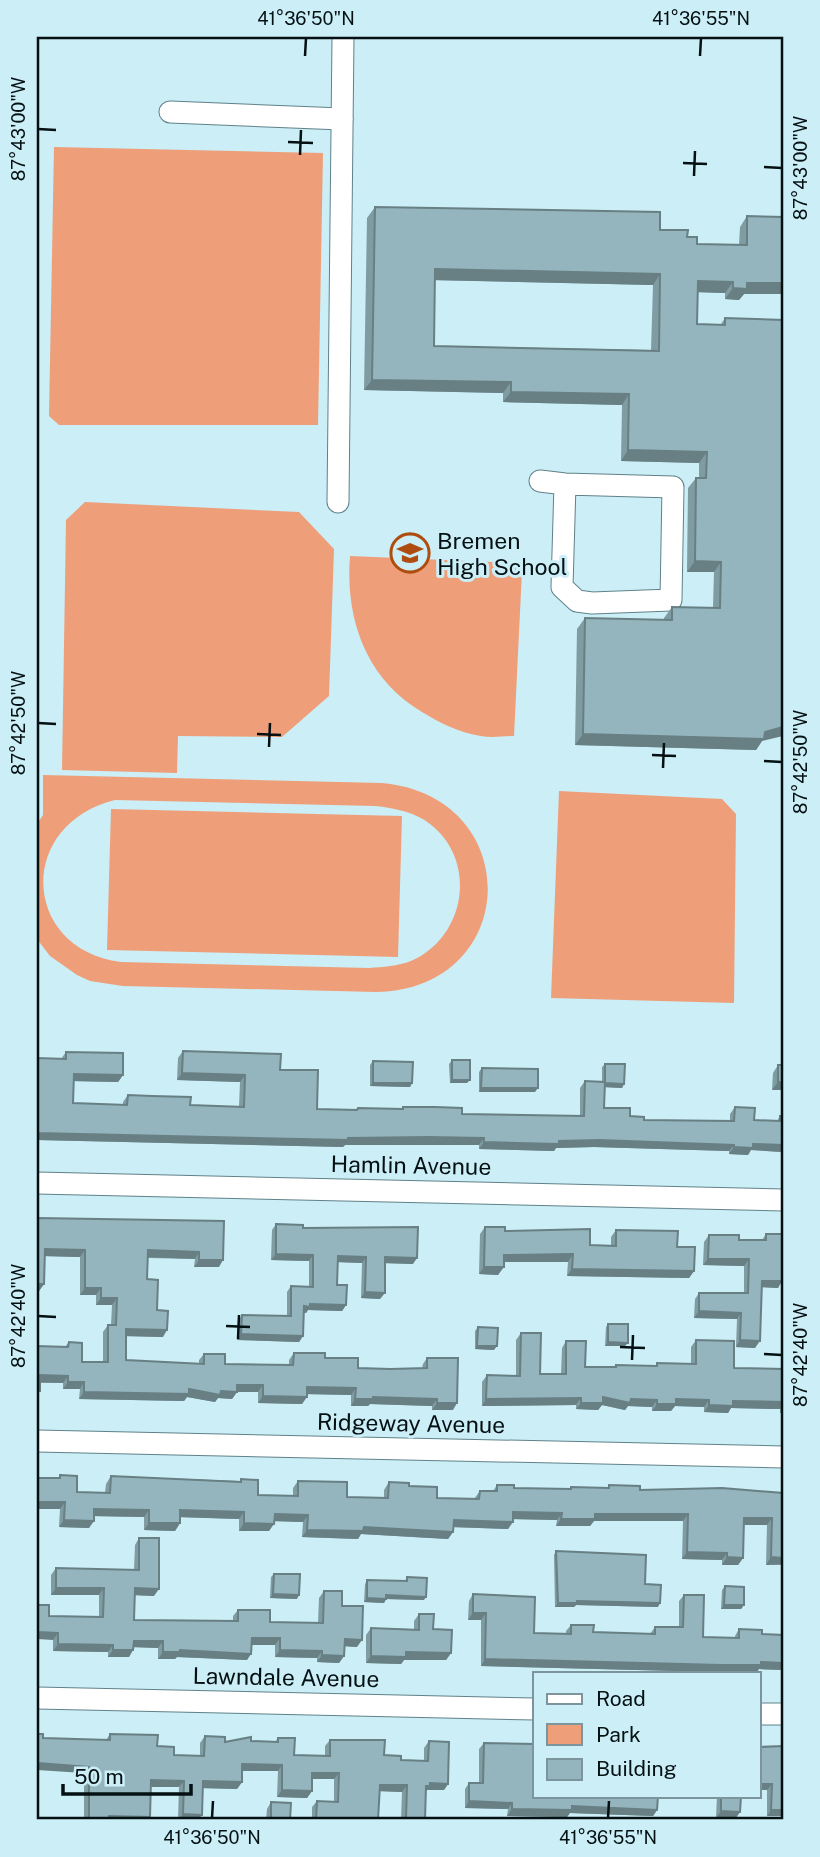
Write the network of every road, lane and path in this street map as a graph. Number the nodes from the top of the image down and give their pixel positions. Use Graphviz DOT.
graph roads {
  1 [pos="343,37"];
  2 [pos="170,112"];
  3 [pos="342,118"];
  4 [pos="540,481"];
  5 [pos="565,484"];
  6 [pos="338,502"];
  7 [pos="37,1183"];
  8 [pos="783,1200"];
  9 [pos="37,1441"];
  10 [pos="783,1457"];
  11 [pos="37,1698"];
  12 [pos="533,1709"];
  13 [pos="760,1714"];
  14 [pos="783,1714"];
  1 -- 3 [label="street"];
  2 -- 3 [label="street"];
  3 -- 6 [label="street"];
  4 -- 5 [label="street"];
  5 -- 5 [label="street"];
  7 -- 8 [label="street, Hamlin Avenue"];
  9 -- 10 [label="street, Ridgeway Avenue"];
  11 -- 12 [label="street, Lawndale Avenue"];
  13 -- 14 [label="street"];
}
